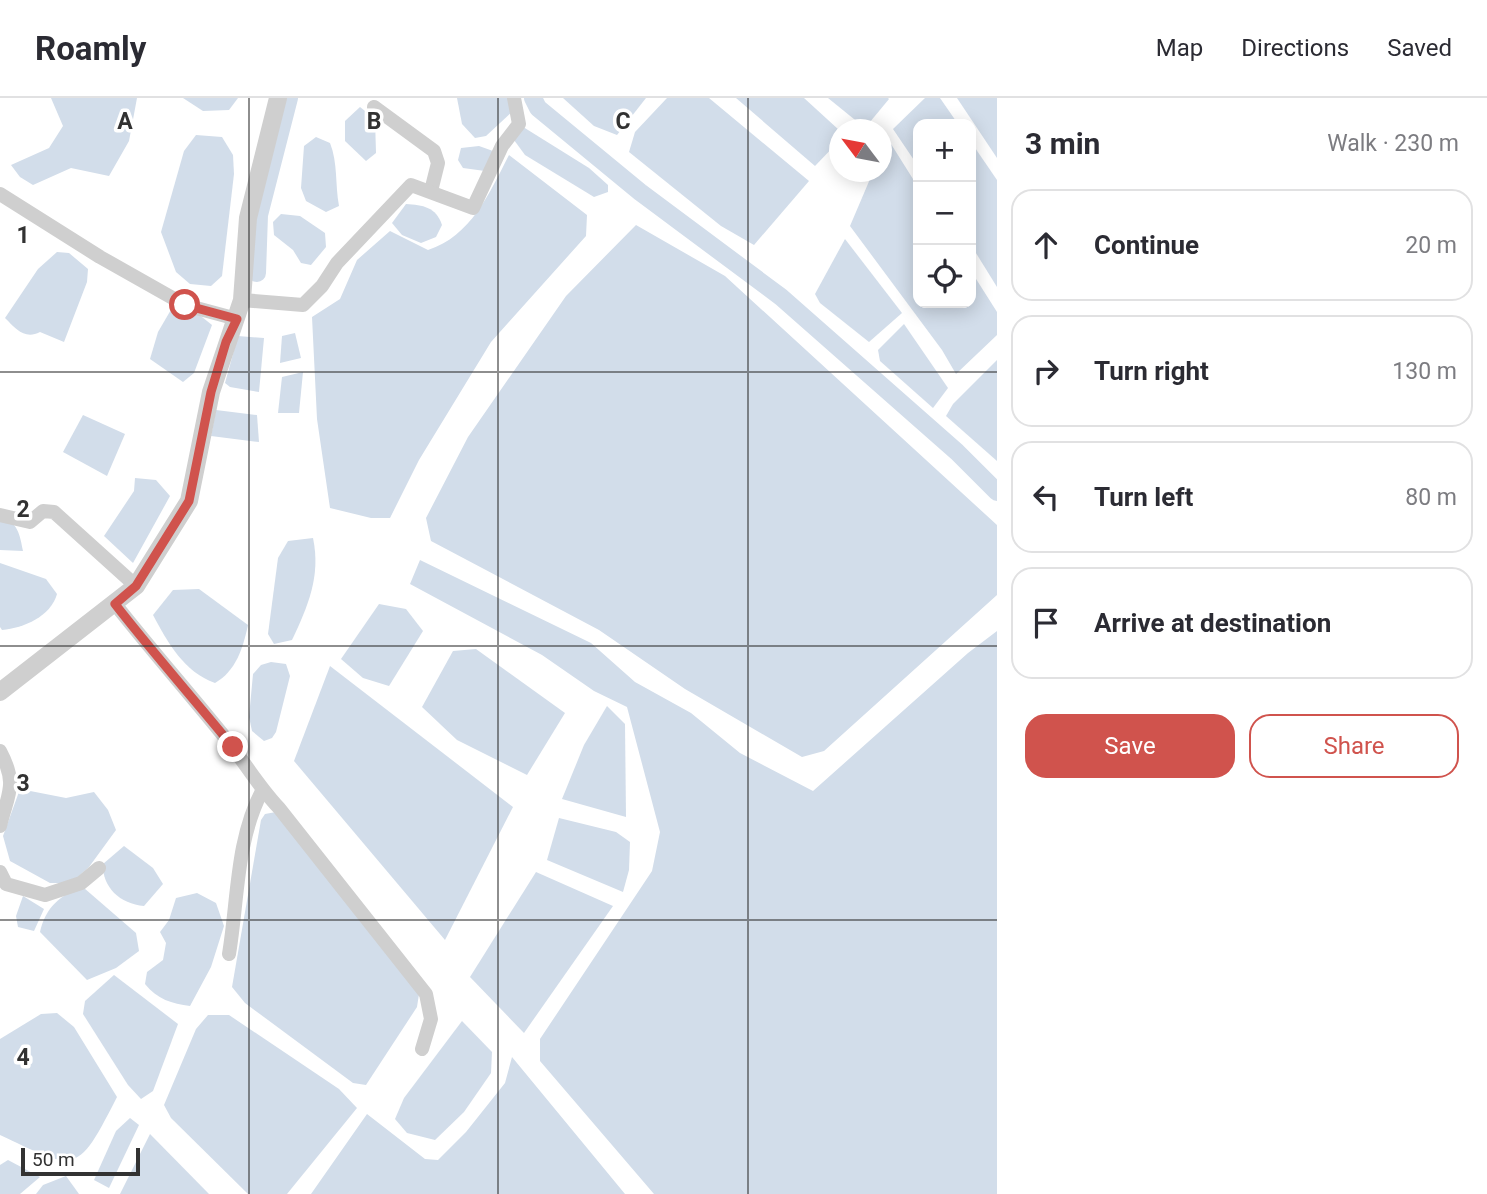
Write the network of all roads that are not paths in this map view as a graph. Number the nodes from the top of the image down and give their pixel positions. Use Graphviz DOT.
graph roads {
  1 [pos="278,98"];
  2 [pos="514,98"];
  3 [pos="374,107"];
  4 [pos="431,191"];
  5 [pos="0,194"];
  6 [pos="242,300"];
  7 [pos="237,319"];
  8 [pos="0,515"];
  9 [pos="136,586"];
  10 [pos="115,604"];
  11 [pos="0,692"];
  12 [pos="0,751"];
  13 [pos="262,791"];
  14 [pos="0,826"];
  15 [pos="99,868"];
  16 [pos="2,882"];
  17 [pos="229,954"];
  18 [pos="422,1049"];
  1 -- 6 [label="street"];
  2 -- 4 [label="street"];
  3 -- 4 [label="street"];
  4 -- 6 [label="street"];
  5 -- 7 [label="street"];
  6 -- 7 [label="street"];
  7 -- 9 [label="street"];
  8 -- 9 [label="street"];
  9 -- 10 [label="street"];
  10 -- 11 [label="street"];
  10 -- 13 [label="street"];
  12 -- 14 [label="street"];
  13 -- 17 [label="street"];
  13 -- 18 [label="street"];
  15 -- 16 [label="street"];
}
